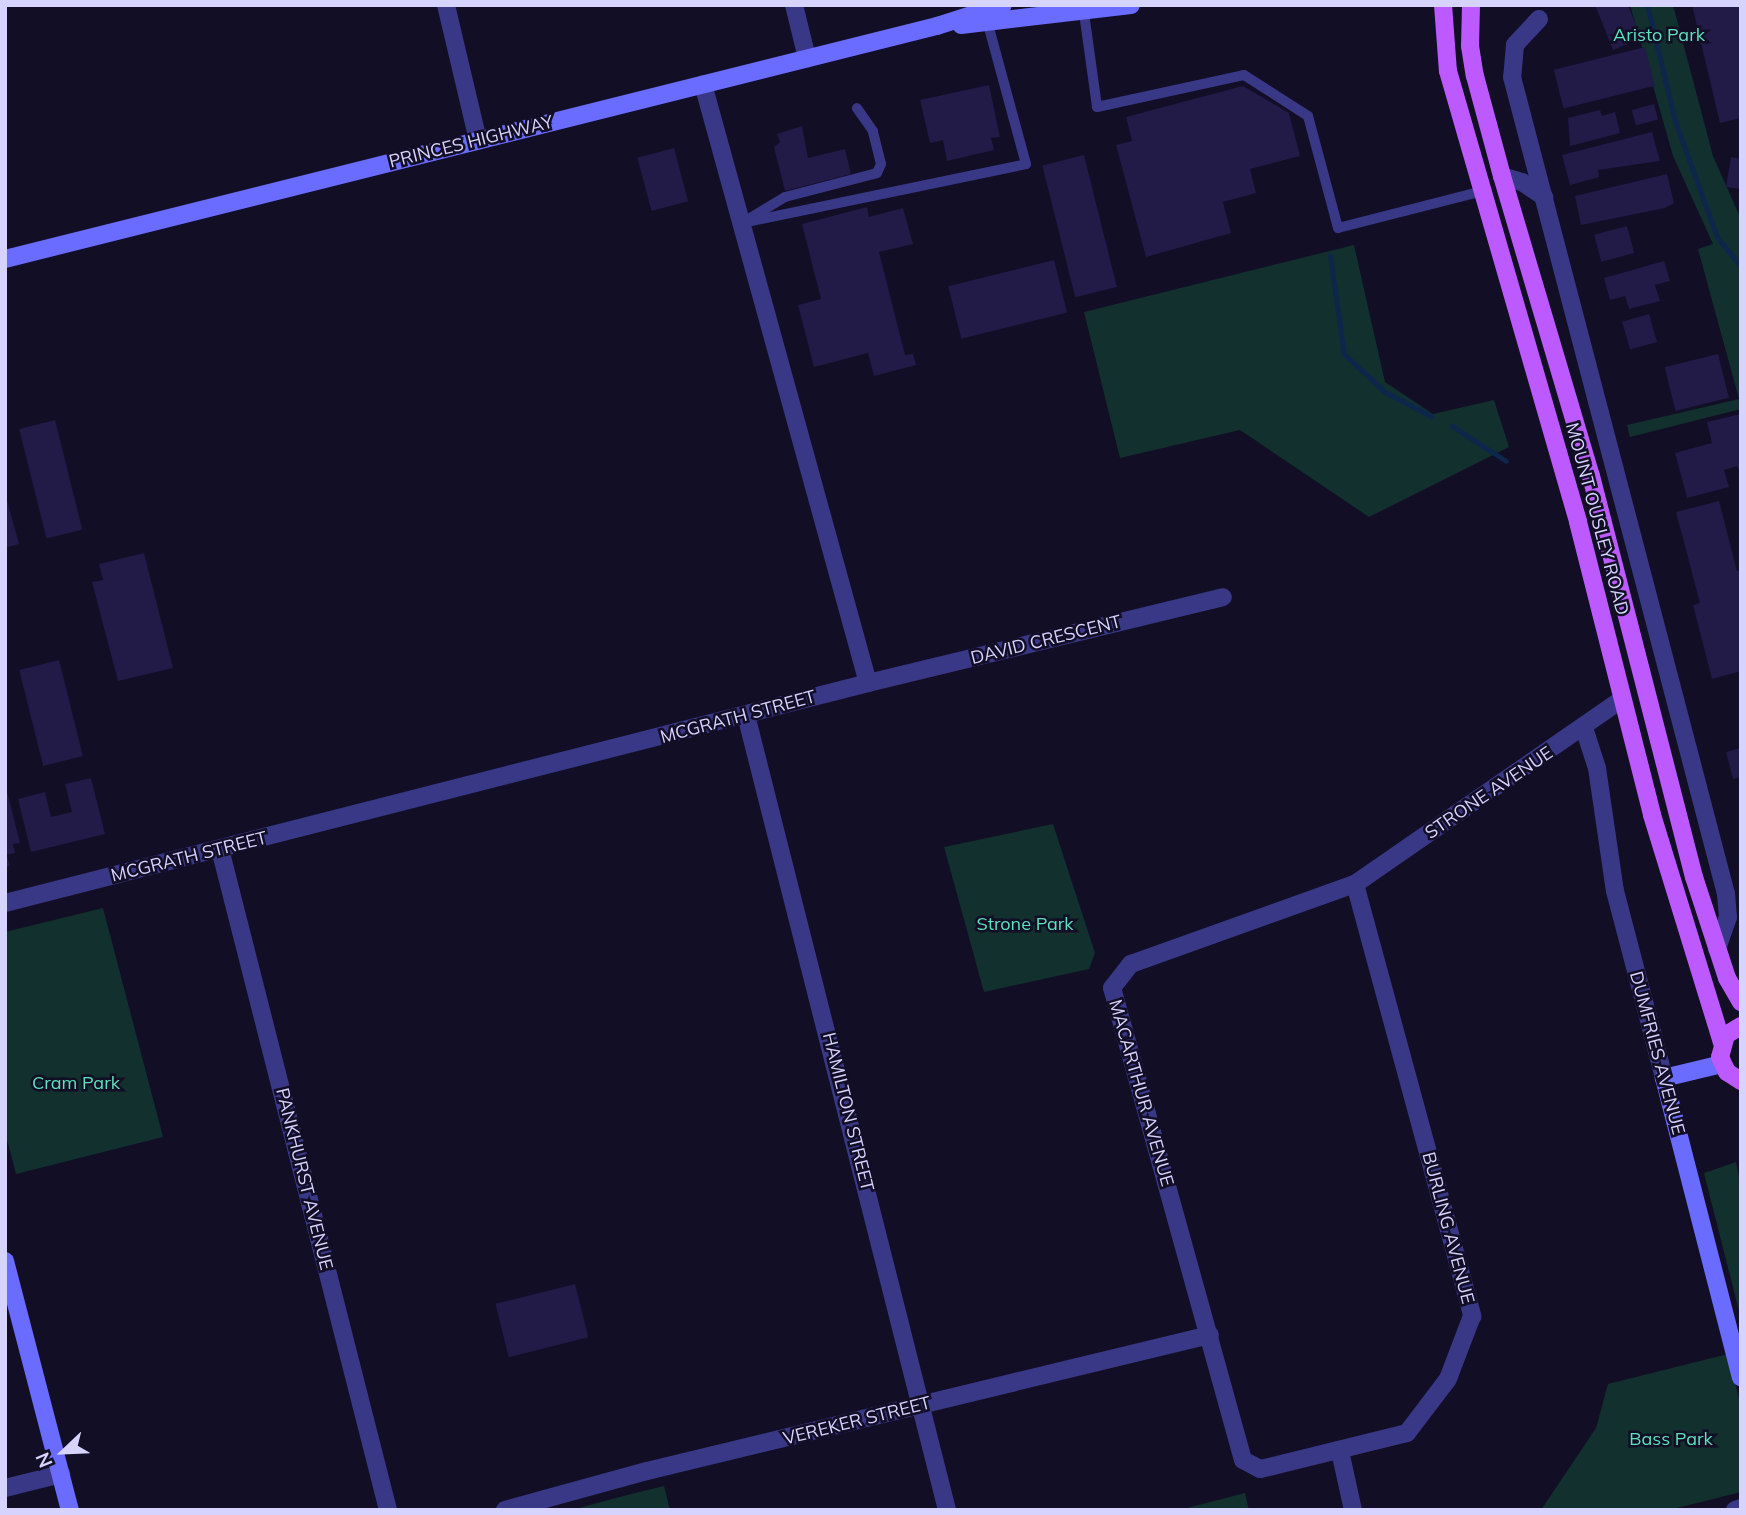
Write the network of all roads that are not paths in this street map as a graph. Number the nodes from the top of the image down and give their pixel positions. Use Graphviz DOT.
graph roads {
  1 [pos="446,5"];
  2 [pos="794,5"];
  3 [pos="1003,5"];
  4 [pos="1131,5"];
  5 [pos="1443,5"];
  6 [pos="1471,5"];
  7 [pos="1084,13"];
  8 [pos="1539,19"];
  9 [pos="988,24"];
  10 [pos="937,26"];
  11 [pos="807,58"];
  12 [pos="703,84"];
  13 [pos="857,108"];
  14 [pos="478,140"];
  15 [pos="1502,176"];
  16 [pos="1483,191"];
  17 [pos="1544,197"];
  18 [pos="742,223"];
  19 [pos="5,259"];
  20 [pos="1223,597"];
  21 [pos="868,682"];
  22 [pos="1622,699"];
  23 [pos="746,715"];
  24 [pos="1584,728"];
  25 [pos="220,849"];
  26 [pos="1355,884"];
  27 [pos="5,903"];
  28 [pos="1717,949"];
  29 [pos="1741,1002"];
  30 [pos="1741,1026"];
  31 [pos="1722,1042"];
  32 [pos="1722,1064"];
  33 [pos="1664,1078"];
  34 [pos="1739,1083"];
  35 [pos="5,1261"];
  36 [pos="1210,1335"];
  37 [pos="1741,1377"];
  38 [pos="921,1405"];
  39 [pos="1340,1451"];
  40 [pos="61,1475"];
  41 [pos="5,1489"];
  42 [pos="1741,1508"];
  43 [pos="509,1509"];
  44 [pos="70,1510"];
  45 [pos="388,1510"];
  46 [pos="947,1510"];
  47 [pos="1353,1510"];
  48 [pos="1735,1510"];
  1 -- 14 [label="street"];
  2 -- 11 [label="street"];
  3 -- 10 [label="main road, PRINCES HIGHWAY"];
  4 -- 7 [label="main road, PRINCES HIGHWAY"];
  5 -- 16 [label="main road, MOUNT OUSLEY ROAD"];
  6 -- 15 [label="main road, MOUNT OUSLEY ROAD"];
  7 -- 9 [label="main road, PRINCES HIGHWAY"];
  7 -- 16 [label="lane"];
  8 -- 17 [label="street, MOUNT OUSLEY ROAD"];
  9 -- 10 [label="main road, PRINCES HIGHWAY"];
  9 -- 18 [label="lane"];
  10 -- 11 [label="main road, PRINCES HIGHWAY"];
  11 -- 12 [label="main road, PRINCES HIGHWAY"];
  12 -- 14 [label="main road, PRINCES HIGHWAY"];
  12 -- 18 [label="street"];
  13 -- 18 [label="lane"];
  14 -- 19 [label="main road, PRINCES HIGHWAY"];
  15 -- 17 [label="street"];
  15 -- 28 [label="main road, MOUNT OUSLEY ROAD"];
  16 -- 22 [label="main road, MOUNT OUSLEY ROAD"];
  17 -- 28 [label="street, MOUNT OUSLEY ROAD"];
  18 -- 21 [label="street"];
  20 -- 21 [label="street, DAVID CRESCENT"];
  21 -- 23 [label="street, MCGRATH STREET"];
  22 -- 24 [label="street, STRONE AVENUE"];
  22 -- 31 [label="main road, MOUNT OUSLEY ROAD"];
  23 -- 25 [label="street, MCGRATH STREET"];
  23 -- 38 [label="street, HAMILTON STREET"];
  24 -- 26 [label="street, STRONE AVENUE"];
  24 -- 33 [label="street, DUMFRIES AVENUE"];
  25 -- 27 [label="street, MCGRATH STREET"];
  25 -- 45 [label="street, PANKHURST AVENUE"];
  26 -- 36 [label="street, MACARTHUR AVENUE"];
  26 -- 39 [label="street, BURLING AVENUE"];
  28 -- 29 [label="main road, MOUNT OUSLEY ROAD"];
  30 -- 31 [label="main road"];
  31 -- 32 [label="main road, MOUNT OUSLEY ROAD"];
  32 -- 33 [label="main road"];
  32 -- 34 [label="main road"];
  33 -- 37 [label="main road, DUMFRIES AVENUE"];
  35 -- 40 [label="main road"];
  36 -- 38 [label="street, VEREKER STREET"];
  36 -- 39 [label="street, BURLING AVENUE"];
  38 -- 43 [label="street, VEREKER STREET"];
  38 -- 46 [label="street, HAMILTON STREET"];
  39 -- 47 [label="street"];
  40 -- 41 [label="street"];
  40 -- 44 [label="main road"];
  42 -- 48 [label="street"];
}
